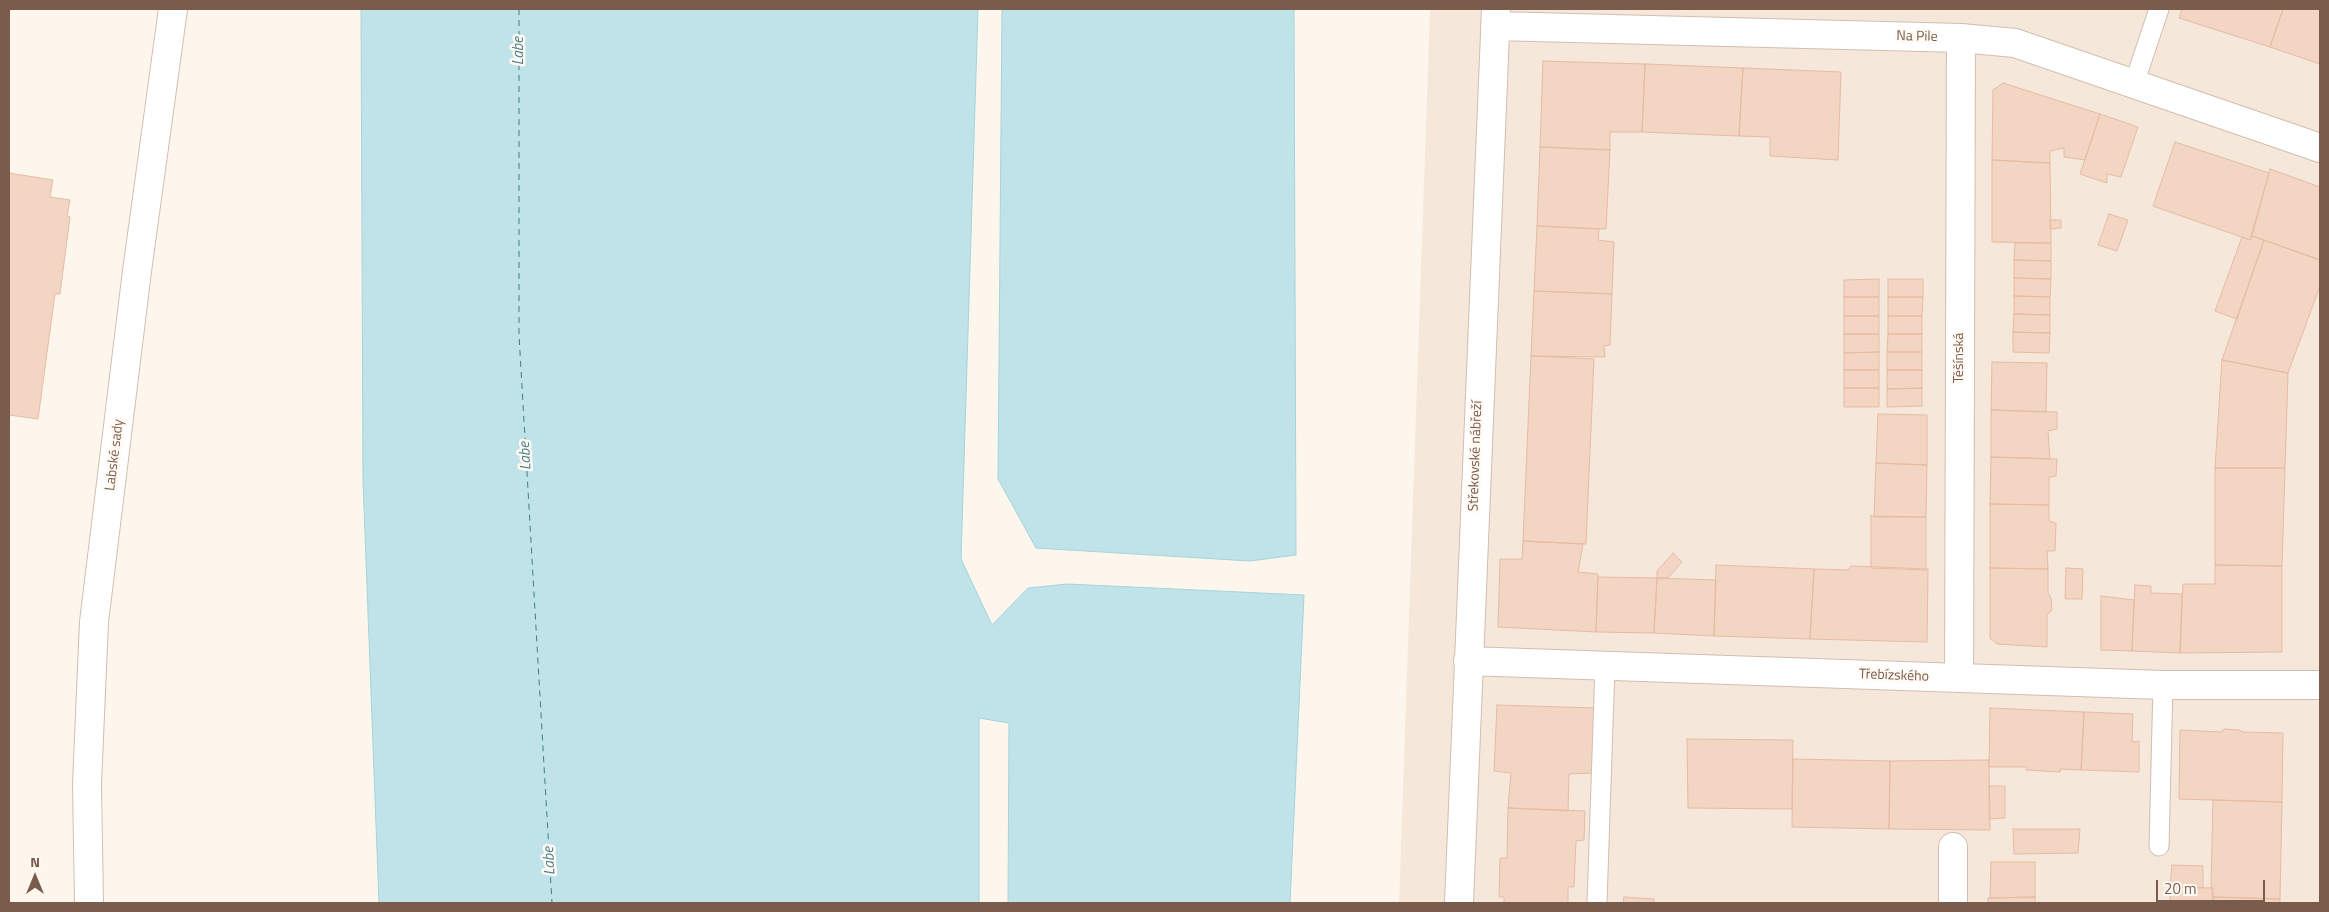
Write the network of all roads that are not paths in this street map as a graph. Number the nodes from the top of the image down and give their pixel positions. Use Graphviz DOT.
graph roads {
  1 [pos="173,9"];
  2 [pos="2159,9"];
  3 [pos="1495,17"];
  4 [pos="1961,38"];
  5 [pos="2134,84"];
  6 [pos="2320,148"];
  7 [pos="1468,661"];
  8 [pos="1605,666"];
  9 [pos="1959,678"];
  10 [pos="2320,684"];
  11 [pos="2162,685"];
  12 [pos="2159,846"];
  13 [pos="1953,847"];
  14 [pos="88,903"];
  15 [pos="1459,903"];
  16 [pos="1597,903"];
  17 [pos="1953,903"];
  1 -- 14 [label="street, Labské sady"];
  2 -- 5 [label="lane"];
  3 -- 4 [label="street, Na Pile"];
  3 -- 7 [label="street, Střekovské nábřeží"];
  4 -- 5 [label="street, Na Pile"];
  4 -- 9 [label="street, Těšínská"];
  5 -- 6 [label="street, Na Pile"];
  7 -- 8 [label="street, Třebízského"];
  7 -- 15 [label="street, Střekovské nábřeží"];
  8 -- 9 [label="street, Třebízského"];
  8 -- 16 [label="lane"];
  9 -- 11 [label="street, Třebízského"];
  10 -- 11 [label="street, Třebízského"];
  11 -- 12 [label="lane"];
  13 -- 17 [label="street"];
}
